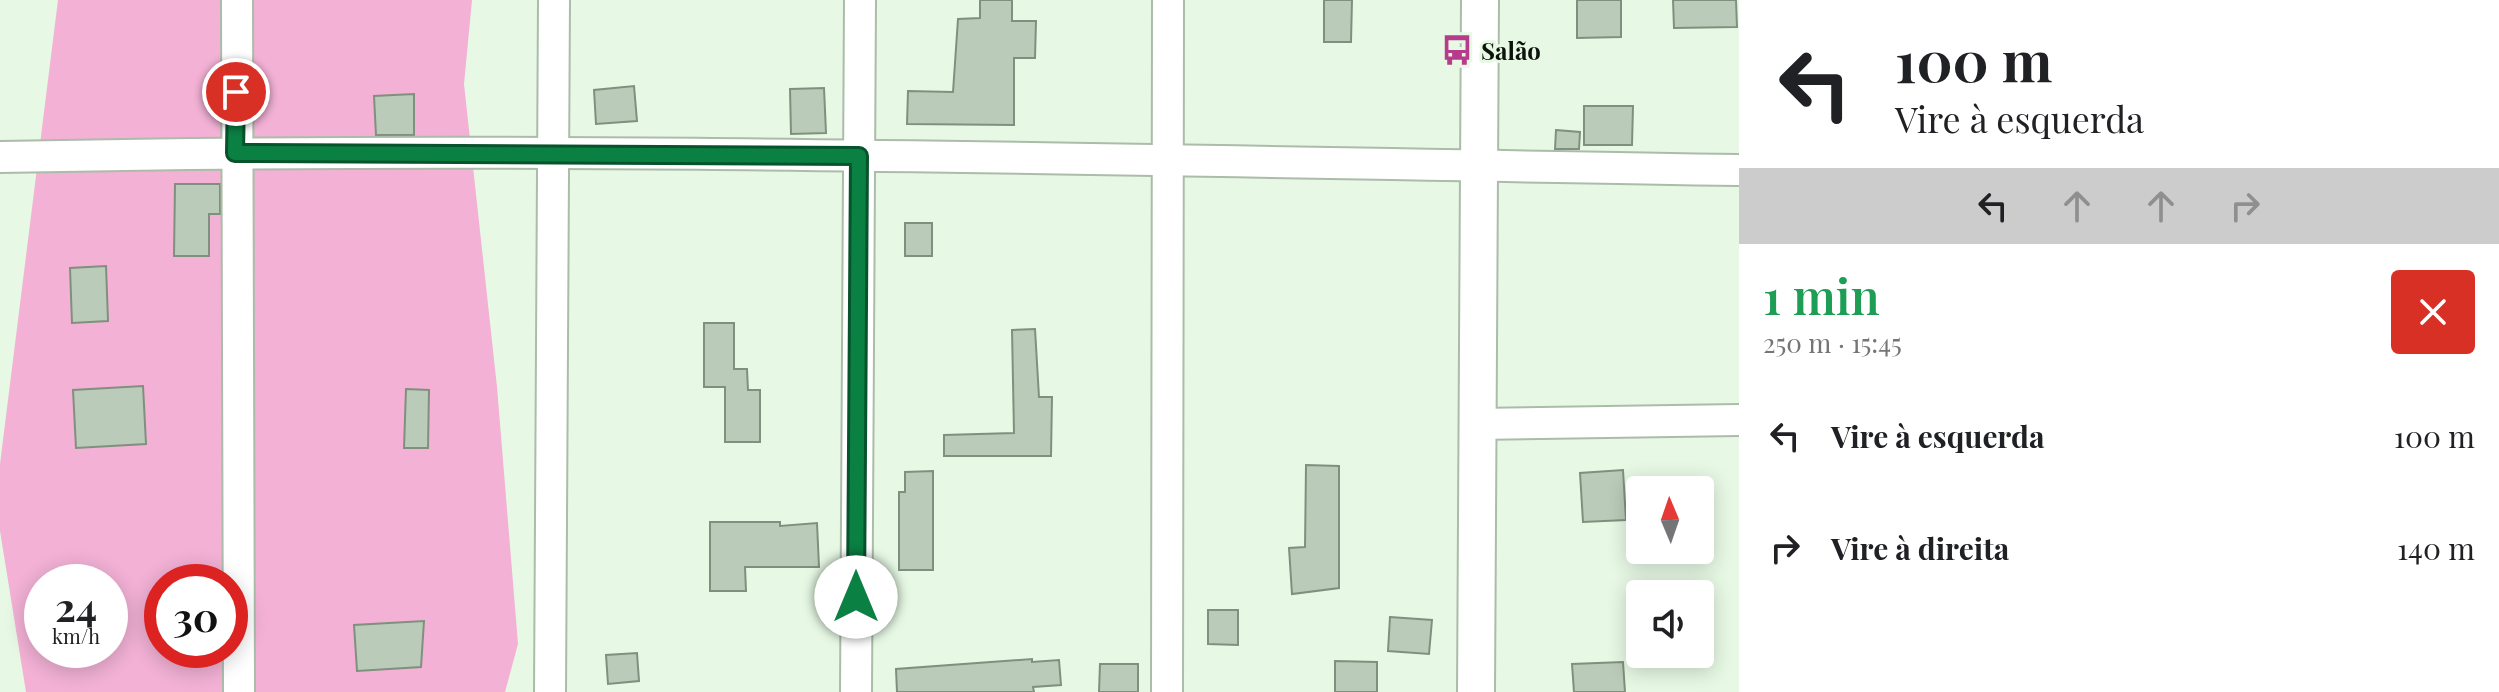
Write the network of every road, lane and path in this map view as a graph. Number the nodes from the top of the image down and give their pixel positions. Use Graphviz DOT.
graph roads {
  1 [pos="237,0"];
  2 [pos="554,0"];
  3 [pos="860,0"];
  4 [pos="1168,0"];
  5 [pos="1480,0"];
  6 [pos="235,153"];
  7 [pos="553,155"];
  8 [pos="859,156"];
  9 [pos="0,157"];
  10 [pos="1166,159"];
  11 [pos="1476,166"];
  12 [pos="1739,170"];
  13 [pos="1739,420"];
  14 [pos="1476,424"];
  15 [pos="239,692"];
  16 [pos="550,692"];
  17 [pos="856,692"];
  18 [pos="1167,692"];
  19 [pos="1476,692"];
  1 -- 6 [label="street"];
  2 -- 7 [label="street"];
  3 -- 8 [label="street"];
  4 -- 10 [label="street"];
  5 -- 11 [label="street"];
  6 -- 7 [label="street"];
  6 -- 9 [label="street"];
  6 -- 15 [label="street"];
  7 -- 8 [label="street"];
  7 -- 16 [label="street"];
  8 -- 10 [label="street"];
  8 -- 17 [label="street"];
  10 -- 11 [label="street"];
  10 -- 18 [label="street"];
  11 -- 12 [label="street"];
  11 -- 14 [label="street"];
  13 -- 14 [label="street"];
  14 -- 19 [label="street"];
}
